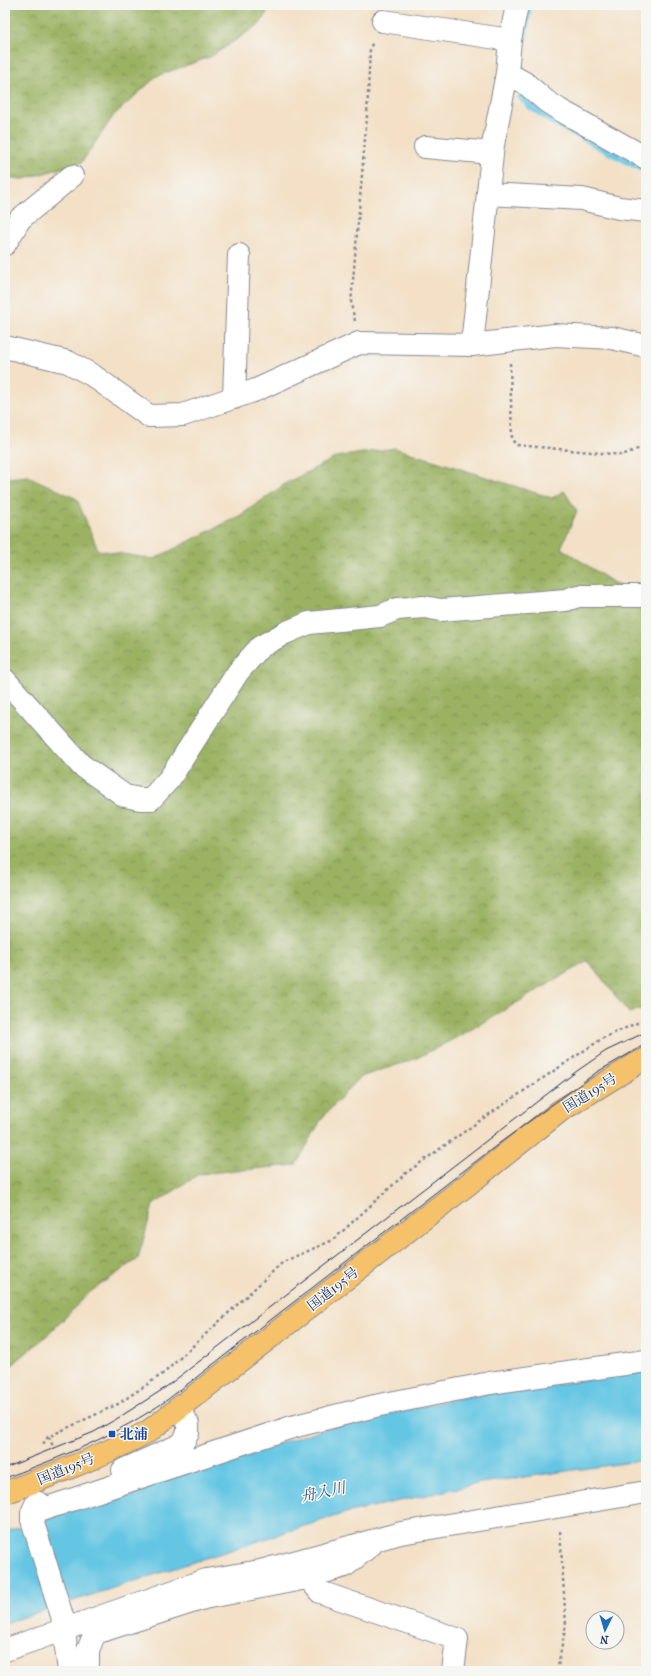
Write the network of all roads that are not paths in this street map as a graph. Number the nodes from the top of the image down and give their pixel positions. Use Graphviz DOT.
graph roads {
  1 [pos="517,5"];
  2 [pos="383,21"];
  3 [pos="510,40"];
  4 [pos="507,73"];
  5 [pos="425,147"];
  6 [pos="492,153"];
  7 [pos="646,158"];
  8 [pos="72,176"];
  9 [pos="488,194"];
  10 [pos="646,211"];
  11 [pos="5,244"];
  12 [pos="239,256"];
  13 [pos="472,345"];
  14 [pos="646,346"];
  15 [pos="5,347"];
  16 [pos="234,398"];
  17 [pos="646,596"];
  18 [pos="5,680"];
  19 [pos="646,1059"];
  20 [pos="646,1361"];
  21 [pos="179,1408"];
  22 [pos="646,1492"];
  23 [pos="5,1493"];
  24 [pos="32,1517"];
  25 [pos="377,1540"];
  26 [pos="308,1577"];
  27 [pos="63,1623"];
  28 [pos="5,1650"];
  29 [pos="69,1671"];
  30 [pos="88,1671"];
  31 [pos="453,1671"];
  1 -- 3 [label="street"];
  2 -- 3 [label="street"];
  3 -- 4 [label="street"];
  4 -- 6 [label="street"];
  4 -- 7 [label="street"];
  5 -- 6 [label="street"];
  6 -- 9 [label="street"];
  8 -- 11 [label="street"];
  9 -- 10 [label="street"];
  9 -- 13 [label="street"];
  12 -- 16 [label="street"];
  13 -- 14 [label="street"];
  13 -- 16 [label="street"];
  15 -- 16 [label="street"];
  17 -- 18 [label="street"];
  19 -- 21 [label="highway, 国道195号"];
  20 -- 24 [label="street"];
  21 -- 23 [label="highway, 国道195号"];
  21 -- 24 [label="street"];
  22 -- 25 [label="street"];
  24 -- 27 [label="street"];
  25 -- 26 [label="street"];
  25 -- 27 [label="street"];
  26 -- 30 [label="street"];
  26 -- 31 [label="street"];
  27 -- 28 [label="street"];
  27 -- 29 [label="street"];
}
